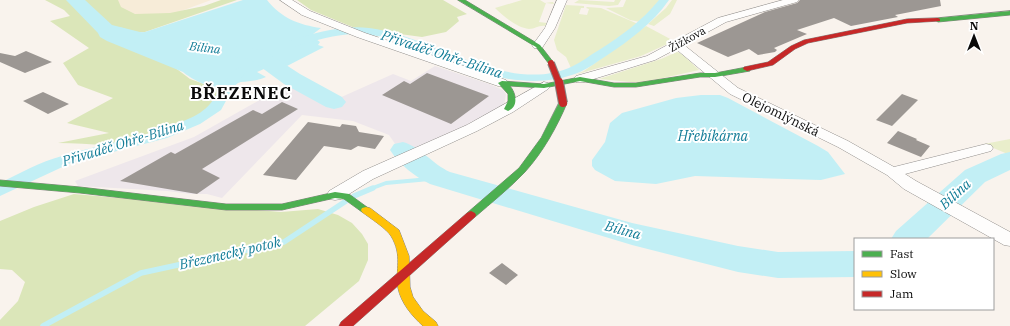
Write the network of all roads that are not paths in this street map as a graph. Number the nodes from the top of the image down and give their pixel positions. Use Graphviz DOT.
graph roads {
  1 [pos="461,0"];
  2 [pos="794,0"];
  3 [pos="559,1"];
  4 [pos="290,2"];
  5 [pos="1010,13"];
  6 [pos="677,45"];
  7 [pos="538,46"];
  8 [pos="715,75"];
  9 [pos="580,79"];
  10 [pos="502,83"];
  11 [pos="544,86"];
  12 [pos="508,109"];
  13 [pos="986,148"];
  14 [pos="892,172"];
  15 [pos="0,183"];
  16 [pos="345,197"];
  17 [pos="1010,240"];
  18 [pos="403,274"];
  19 [pos="345,326"];
  20 [pos="432,326"];
  1 -- 7 [label="street"];
  2 -- 6 [label="street, Žižkova"];
  3 -- 7 [label="street"];
  4 -- 10 [label="street"];
  5 -- 8 [label="street"];
  6 -- 8 [label="street, Olejomlýnská"];
  6 -- 9 [label="street, Žižkova"];
  7 -- 18 [label="street, bridge"];
  8 -- 9 [label="street"];
  8 -- 14 [label="street, Olejomlýnská"];
  9 -- 11 [label="street"];
  10 -- 11 [label="street"];
  10 -- 12 [label="street"];
  11 -- 12 [label="street"];
  12 -- 16 [label="street"];
  13 -- 14 [label="street"];
  14 -- 17 [label="street, Olejomlýnská"];
  15 -- 16 [label="street"];
  16 -- 18 [label="street"];
  18 -- 19 [label="street"];
  18 -- 20 [label="street"];
}
